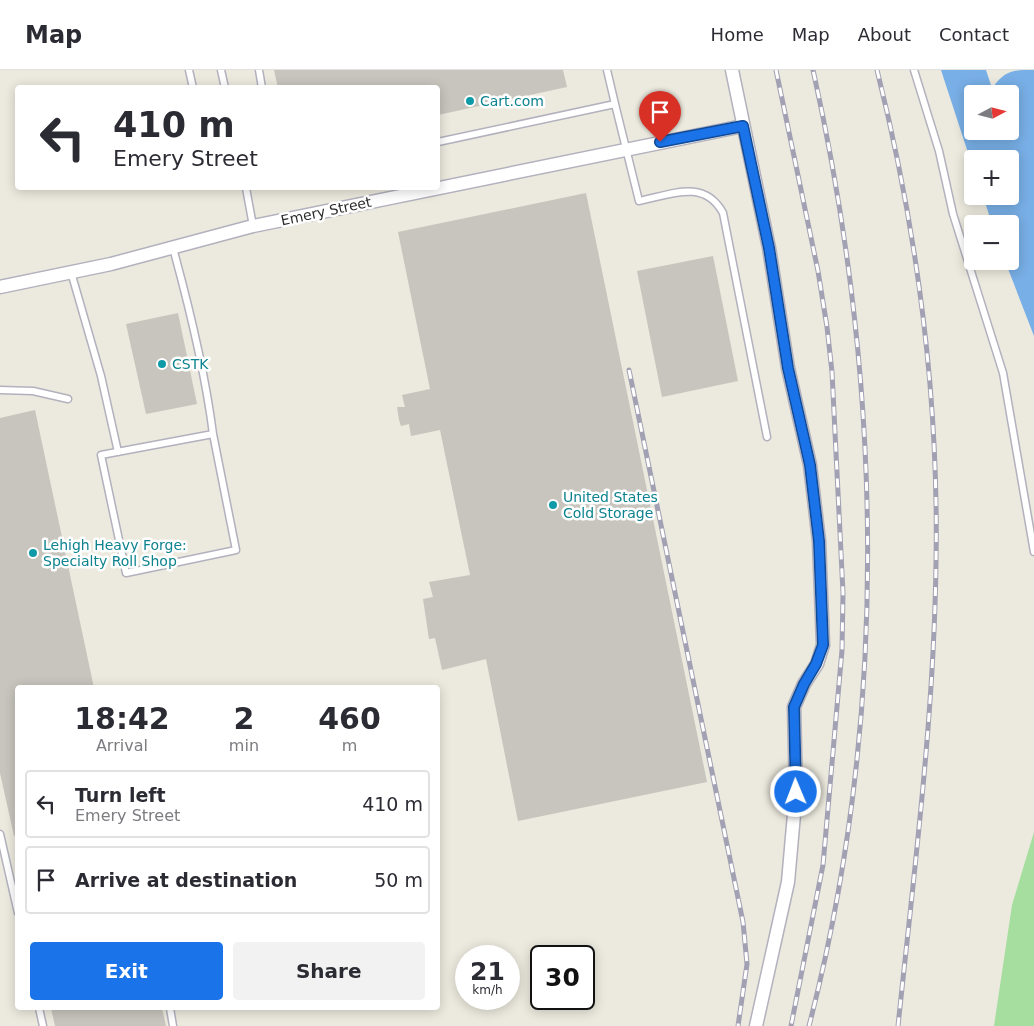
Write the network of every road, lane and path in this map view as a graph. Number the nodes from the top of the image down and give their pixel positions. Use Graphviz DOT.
graph roads {
  1 [pos="189,70"];
  2 [pos="221,70"];
  3 [pos="259,70"];
  4 [pos="607,70"];
  5 [pos="732,70"];
  6 [pos="914,70"];
  7 [pos="192,85"];
  8 [pos="224,85"];
  9 [pos="262,85"];
  10 [pos="615,104"];
  11 [pos="743,126"];
  12 [pos="440,142"];
  13 [pos="626,149"];
  14 [pos="440,187"];
  15 [pos="246,190"];
  16 [pos="427,190"];
  17 [pos="253,226"];
  18 [pos="173,248"];
  19 [pos="71,272"];
  20 [pos="0,287"];
  21 [pos="0,390"];
  22 [pos="68,399"];
  23 [pos="213,434"];
  24 [pos="767,437"];
  25 [pos="118,452"];
  26 [pos="1034,552"];
  27 [pos="0,834"];
  28 [pos="15,900"];
  29 [pos="39,1010"];
  30 [pos="170,1010"];
  31 [pos="43,1026"];
  32 [pos="173,1026"];
  33 [pos="756,1026"];
  1 -- 7 [label="lane"];
  2 -- 8 [label="lane"];
  3 -- 9 [label="lane"];
  4 -- 10 [label="lane"];
  5 -- 11 [label="street"];
  6 -- 26 [label="lane"];
  10 -- 12 [label="lane"];
  10 -- 13 [label="lane"];
  11 -- 13 [label="street, Emery Street"];
  11 -- 33 [label="street"];
  13 -- 14 [label="street, Emery Street"];
  13 -- 24 [label="lane"];
  15 -- 17 [label="lane"];
  16 -- 17 [label="street, Emery Street"];
  17 -- 18 [label="street, Emery Street"];
  18 -- 19 [label="street, Emery Street"];
  18 -- 23 [label="lane"];
  19 -- 20 [label="street, Emery Street"];
  19 -- 25 [label="lane"];
  21 -- 22 [label="lane"];
  23 -- 25 [label="lane"];
  23 -- 25 [label="lane"];
  27 -- 28 [label="lane"];
  29 -- 31 [label="lane"];
  30 -- 32 [label="lane"];
}
